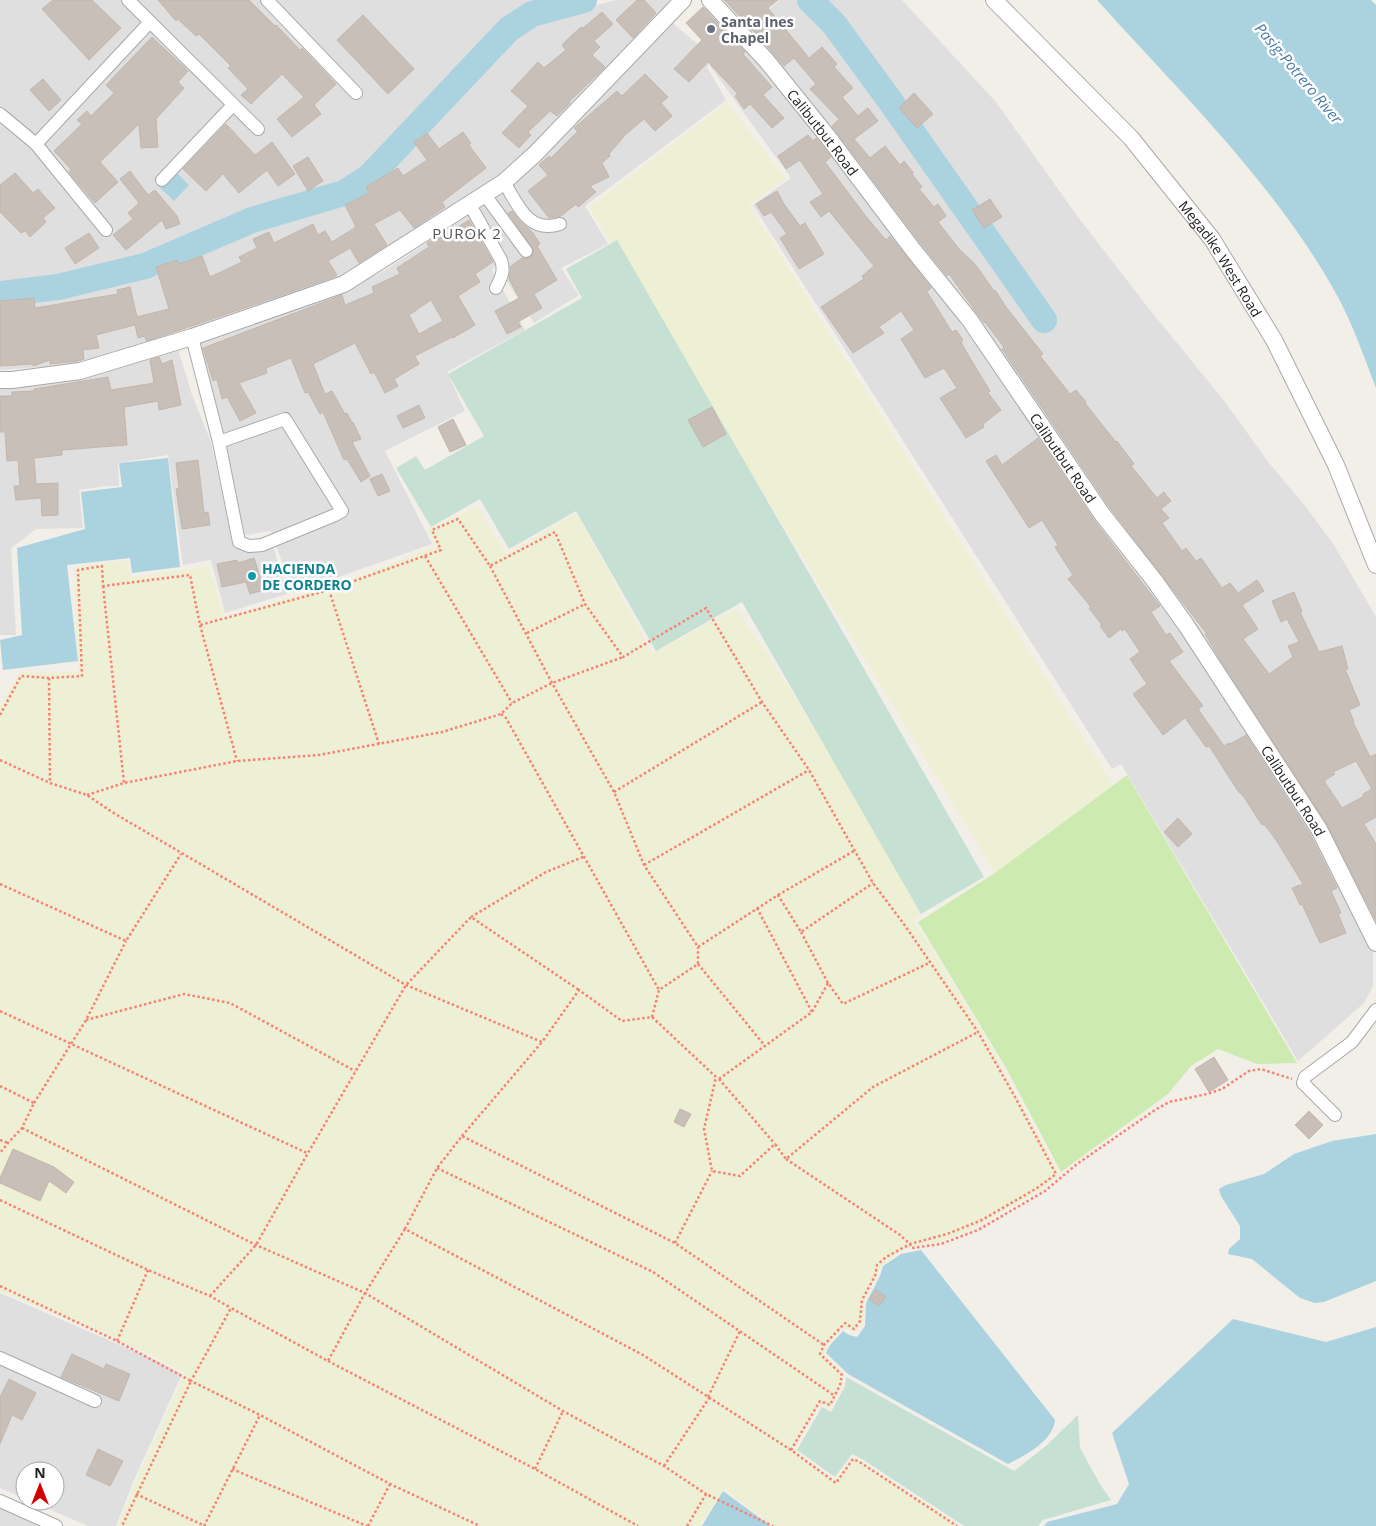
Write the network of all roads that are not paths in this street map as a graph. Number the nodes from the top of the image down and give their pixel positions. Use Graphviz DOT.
graph roads {
  1 [pos="267,0"];
  2 [pos="683,0"];
  3 [pos="710,0"];
  4 [pos="994,0"];
  5 [pos="135,3"];
  6 [pos="150,22"];
  7 [pos="356,93"];
  8 [pos="233,105"];
  9 [pos="0,114"];
  10 [pos="258,129"];
  11 [pos="36,144"];
  12 [pos="162,180"];
  13 [pos="504,182"];
  14 [pos="485,195"];
  15 [pos="470,205"];
  16 [pos="560,224"];
  17 [pos="106,230"];
  18 [pos="526,251"];
  19 [pos="496,288"];
  20 [pos="192,337"];
  21 [pos="0,380"];
  22 [pos="219,442"];
  23 [pos="1376,565"];
  24 [pos="1376,943"];
  25 [pos="1376,1010"];
  26 [pos="1335,1115"];
  27 [pos="0,1358"];
  28 [pos="94,1401"];
  29 [pos="0,1501"];
  30 [pos="56,1526"];
  1 -- 7 [label="street"];
  2 -- 13 [label="street"];
  3 -- 24 [label="street, Calibutbut Road"];
  4 -- 23 [label="street, Megadike West Road"];
  5 -- 6 [label="street"];
  6 -- 8 [label="street"];
  6 -- 11 [label="street"];
  8 -- 10 [label="street"];
  8 -- 12 [label="street"];
  9 -- 11 [label="street"];
  11 -- 17 [label="street"];
  13 -- 14 [label="street"];
  13 -- 16 [label="street"];
  14 -- 15 [label="street"];
  14 -- 18 [label="street"];
  15 -- 19 [label="street"];
  15 -- 20 [label="street"];
  20 -- 21 [label="street"];
  20 -- 22 [label="street"];
  22 -- 22 [label="street"];
  25 -- 26 [label="street"];
  27 -- 28 [label="street"];
  29 -- 30 [label="street"];
}
